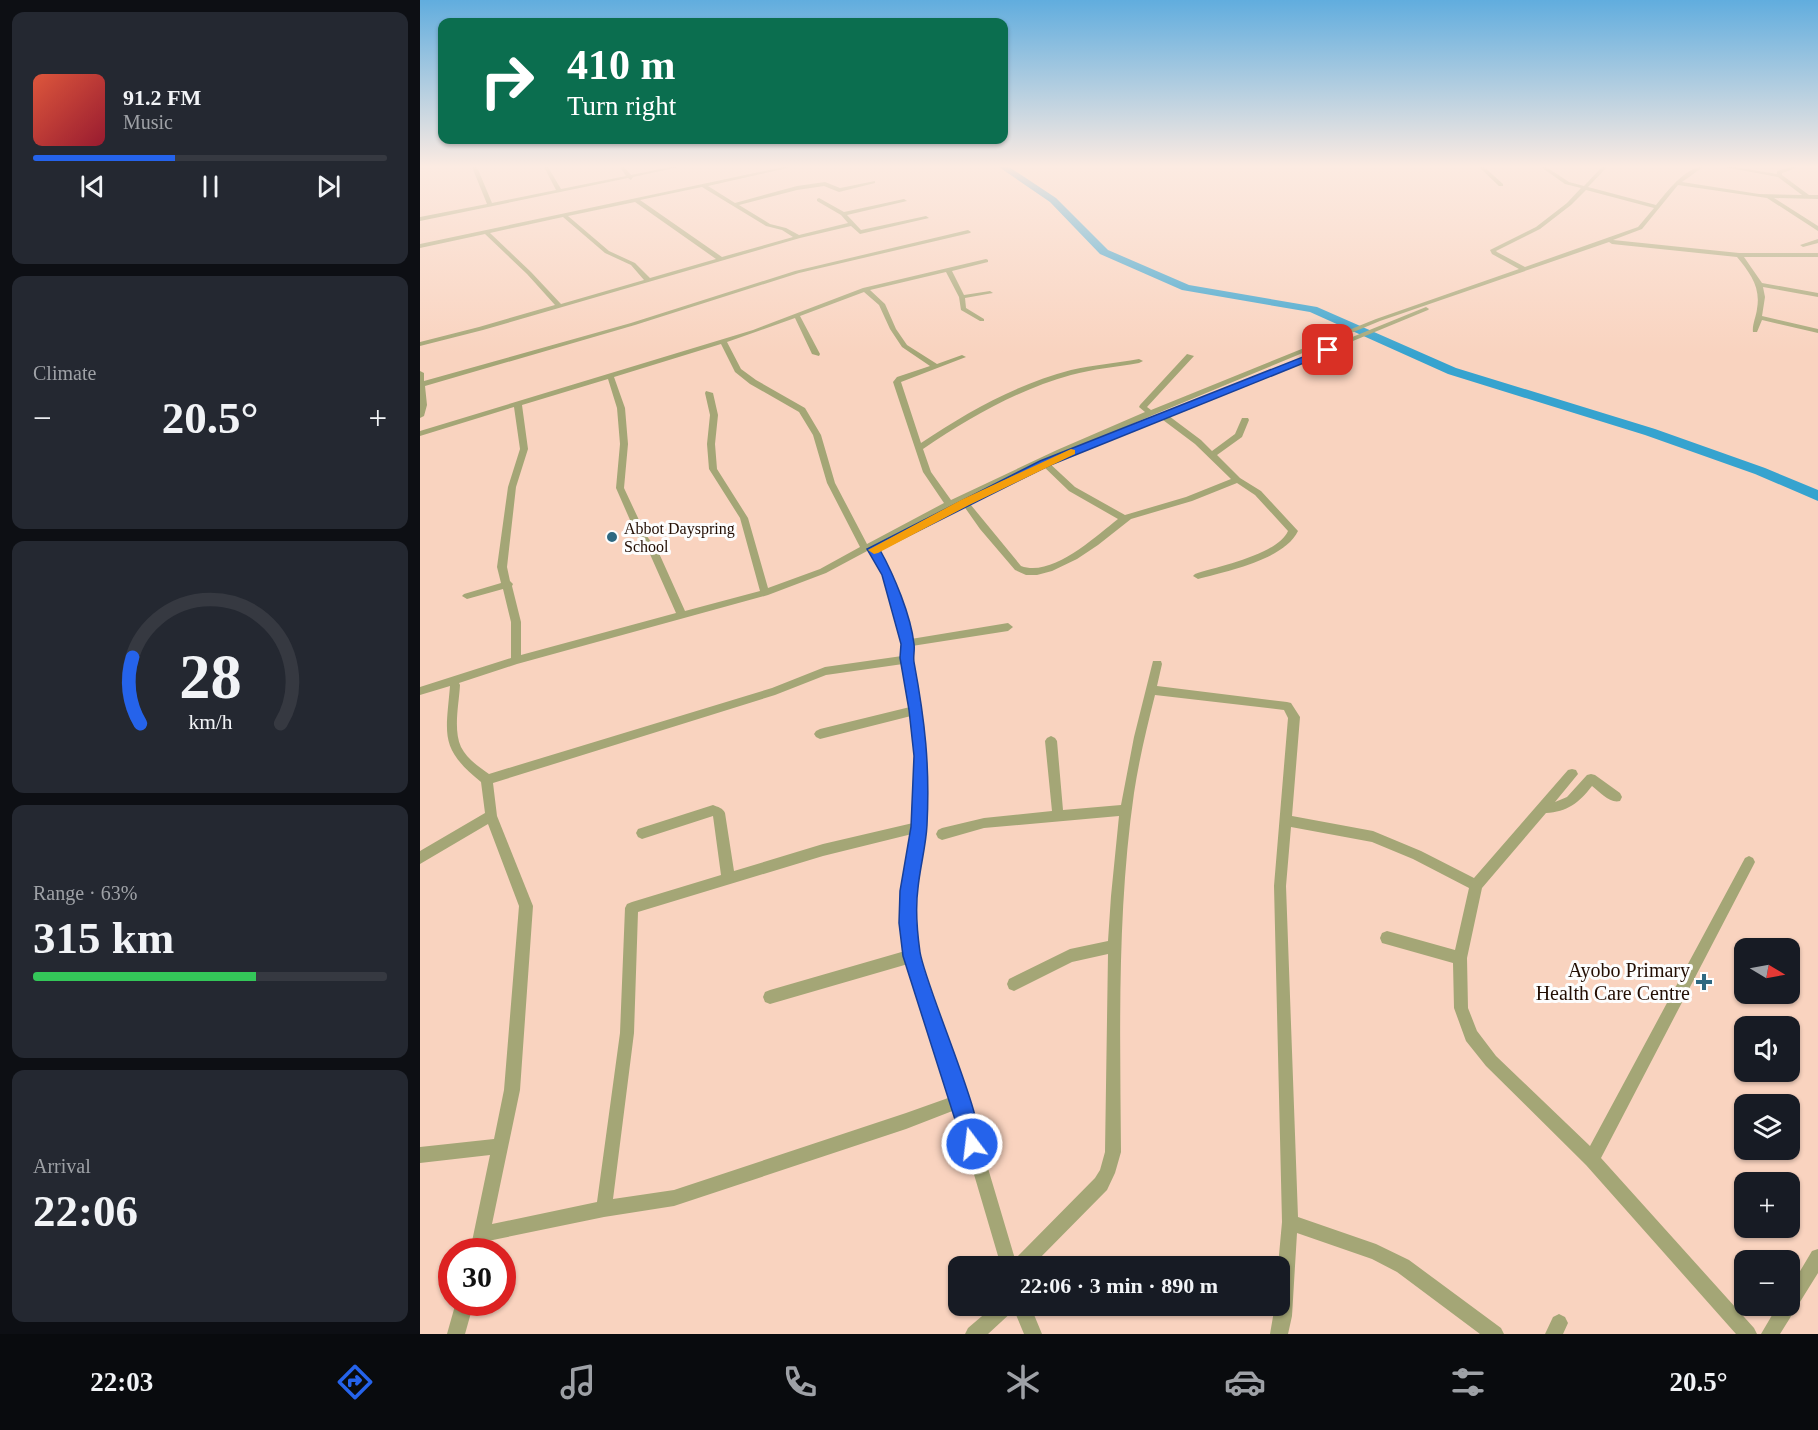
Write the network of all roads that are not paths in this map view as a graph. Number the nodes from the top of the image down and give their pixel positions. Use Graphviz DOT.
graph roads {
  1 [pos="494,229"];
  2 [pos="580,229"];
  3 [pos="678,229"];
  4 [pos="784,229"];
  5 [pos="830,229"];
  6 [pos="1535,229"];
  7 [pos="1637,229"];
  8 [pos="485,231"];
  9 [pos="968,232"];
  10 [pos="798,237"];
  11 [pos="1609,242"];
  12 [pos="1818,242"];
  13 [pos="1803,245"];
  14 [pos="420,246"];
  15 [pos="1739,255"];
  16 [pos="1818,255"];
  17 [pos="722,260"];
  18 [pos="986,261"];
  19 [pos="948,269"];
  20 [pos="1526,270"];
  21 [pos="648,280"];
  22 [pos="1762,285"];
  23 [pos="865,289"];
  24 [pos="990,293"];
  25 [pos="1455,293"];
  26 [pos="1818,295"];
  27 [pos="962,297"];
  28 [pos="558,305"];
  29 [pos="796,314"];
  30 [pos="1759,318"];
  31 [pos="982,320"];
  32 [pos="1755,331"];
  33 [pos="1818,331"];
  34 [pos="1357,333"];
  35 [pos="723,341"];
  36 [pos="420,344"];
  37 [pos="816,354"];
  38 [pos="1190,356"];
  39 [pos="962,357"];
  40 [pos="1139,361"];
  41 [pos="937,367"];
  42 [pos="420,373"];
  43 [pos="610,375"];
  44 [pos="422,384"];
  45 [pos="709,393"];
  46 [pos="518,405"];
  47 [pos="1149,413"];
  48 [pos="1162,415"];
  49 [pos="420,416"];
  50 [pos="1245,420"];
  51 [pos="420,434"];
  52 [pos="919,448"];
  53 [pos="1212,455"];
  54 [pos="1044,463"];
  55 [pos="1237,480"];
  56 [pos="965,502"];
  57 [pos="949,504"];
  58 [pos="1125,519"];
  59 [pos="869,548"];
  60 [pos="1198,576"];
  61 [pos="508,584"];
  62 [pos="765,592"];
  63 [pos="467,596"];
  64 [pos="682,615"];
  65 [pos="1008,627"];
  66 [pos="907,644"];
  67 [pos="907,658"];
  68 [pos="516,660"];
  69 [pos="1157,664"];
  70 [pos="455,685"];
  71 [pos="1151,690"];
  72 [pos="420,691"];
  73 [pos="420,697"];
  74 [pos="916,710"];
  75 [pos="820,734"];
  76 [pos="1051,741"];
  77 [pos="1572,774"];
  78 [pos="487,780"];
  79 [pos="1616,797"];
  80 [pos="1543,808"];
  81 [pos="1126,810"];
  82 [pos="491,816"];
  83 [pos="1058,816"];
  84 [pos="1287,821"];
  85 [pos="919,827"];
  86 [pos="642,833"];
  87 [pos="942,834"];
  88 [pos="420,858"];
  89 [pos="1749,862"];
  90 [pos="728,877"];
  91 [pos="1476,885"];
  92 [pos="1387,938"];
  93 [pos="1114,946"];
  94 [pos="912,956"];
  95 [pos="1460,958"];
  96 [pos="1014,984"];
  97 [pos="770,997"];
  98 [pos="960,1101"];
  99 [pos="501,1146"];
  100 [pos="420,1155"];
  101 [pos="1592,1159"];
  102 [pos="604,1209"];
  103 [pos="1290,1222"];
  104 [pos="483,1234"];
  105 [pos="482,1238"];
  106 [pos="1006,1256"];
  107 [pos="1030,1256"];
  108 [pos="1818,1257"];
  109 [pos="1800,1286"];
  110 [pos="461,1316"];
  111 [pos="995,1316"];
  112 [pos="1026,1316"];
  113 [pos="1781,1316"];
  114 [pos="456,1334"];
  115 [pos="974,1334"];
  116 [pos="1034,1334"];
  117 [pos="1279,1334"];
  118 [pos="1495,1334"];
  119 [pos="1748,1334"];
  120 [pos="1770,1334"];
  1 -- 8 [label="street"];
  2 -- 21 [label="street"];
  3 -- 17 [label="street"];
  4 -- 10 [label="street"];
  5 -- 10 [label="street"];
  6 -- 20 [label="street"];
  7 -- 11 [label="street"];
  8 -- 14 [label="street"];
  8 -- 28 [label="street"];
  9 -- 44 [label="street"];
  10 -- 17 [label="street"];
  11 -- 15 [label="street"];
  11 -- 20 [label="street"];
  12 -- 13 [label="street"];
  15 -- 16 [label="street"];
  15 -- 22 [label="street"];
  17 -- 21 [label="street"];
  18 -- 19 [label="street"];
  19 -- 23 [label="street"];
  19 -- 27 [label="street"];
  20 -- 25 [label="street"];
  21 -- 28 [label="street"];
  22 -- 26 [label="street"];
  22 -- 30 [label="street"];
  23 -- 29 [label="street"];
  23 -- 41 [label="street"];
  24 -- 27 [label="street"];
  25 -- 34 [label="street"];
  25 -- 34 [label="street"];
  27 -- 31 [label="street"];
  28 -- 36 [label="street"];
  29 -- 35 [label="street"];
  29 -- 37 [label="street"];
  30 -- 32 [label="street"];
  30 -- 33 [label="street"];
  34 -- 47 [label="street"];
  34 -- 48 [label="street"];
  35 -- 43 [label="street"];
  35 -- 59 [label="street"];
  38 -- 47 [label="street"];
  39 -- 41 [label="street"];
  40 -- 52 [label="street"];
  41 -- 52 [label="street"];
  42 -- 44 [label="street"];
  43 -- 46 [label="street"];
  43 -- 64 [label="street"];
  44 -- 49 [label="street"];
  45 -- 62 [label="street"];
  46 -- 51 [label="street"];
  46 -- 61 [label="street"];
  47 -- 57 [label="street"];
  48 -- 53 [label="street"];
  48 -- 54 [label="street"];
  50 -- 53 [label="street"];
  52 -- 57 [label="street"];
  53 -- 55 [label="street"];
  54 -- 56 [label="street"];
  54 -- 58 [label="street"];
  55 -- 58 [label="street"];
  55 -- 60 [label="street"];
  56 -- 58 [label="street"];
  56 -- 59 [label="street"];
  57 -- 59 [label="street"];
  59 -- 62 [label="street"];
  59 -- 66 [label="street"];
  59 -- 70 [label="street"];
  61 -- 63 [label="street"];
  61 -- 68 [label="street"];
  62 -- 64 [label="street"];
  64 -- 68 [label="street"];
  65 -- 66 [label="street"];
  66 -- 67 [label="street"];
  67 -- 74 [label="street"];
  67 -- 78 [label="street"];
  68 -- 72 [label="street"];
  69 -- 71 [label="street"];
  70 -- 73 [label="street"];
  70 -- 78 [label="street"];
  71 -- 81 [label="street"];
  71 -- 84 [label="street"];
  74 -- 75 [label="street"];
  74 -- 85 [label="street"];
  76 -- 83 [label="street"];
  77 -- 80 [label="street"];
  78 -- 82 [label="street"];
  79 -- 80 [label="street"];
  80 -- 91 [label="street"];
  81 -- 83 [label="street"];
  81 -- 93 [label="street"];
  82 -- 88 [label="street"];
  82 -- 99 [label="street"];
  83 -- 87 [label="street"];
  84 -- 91 [label="street"];
  84 -- 103 [label="street"];
  85 -- 90 [label="street"];
  85 -- 94 [label="street"];
  86 -- 90 [label="street"];
  89 -- 101 [label="street"];
  90 -- 102 [label="street"];
  91 -- 95 [label="street"];
  92 -- 95 [label="street"];
  93 -- 96 [label="street"];
  93 -- 107 [label="street"];
  94 -- 97 [label="street"];
  94 -- 98 [label="street"];
  95 -- 101 [label="street"];
  98 -- 102 [label="street"];
  98 -- 106 [label="street"];
  99 -- 100 [label="street"];
  99 -- 104 [label="street"];
  101 -- 119 [label="street"];
  102 -- 104 [label="street"];
  103 -- 117 [label="street"];
  103 -- 118 [label="street"];
  104 -- 105 [label="street"];
  108 -- 109 [label="street"];
  110 -- 114 [label="street"];
  111 -- 115 [label="street"];
  112 -- 116 [label="street"];
  113 -- 120 [label="street"];
}
